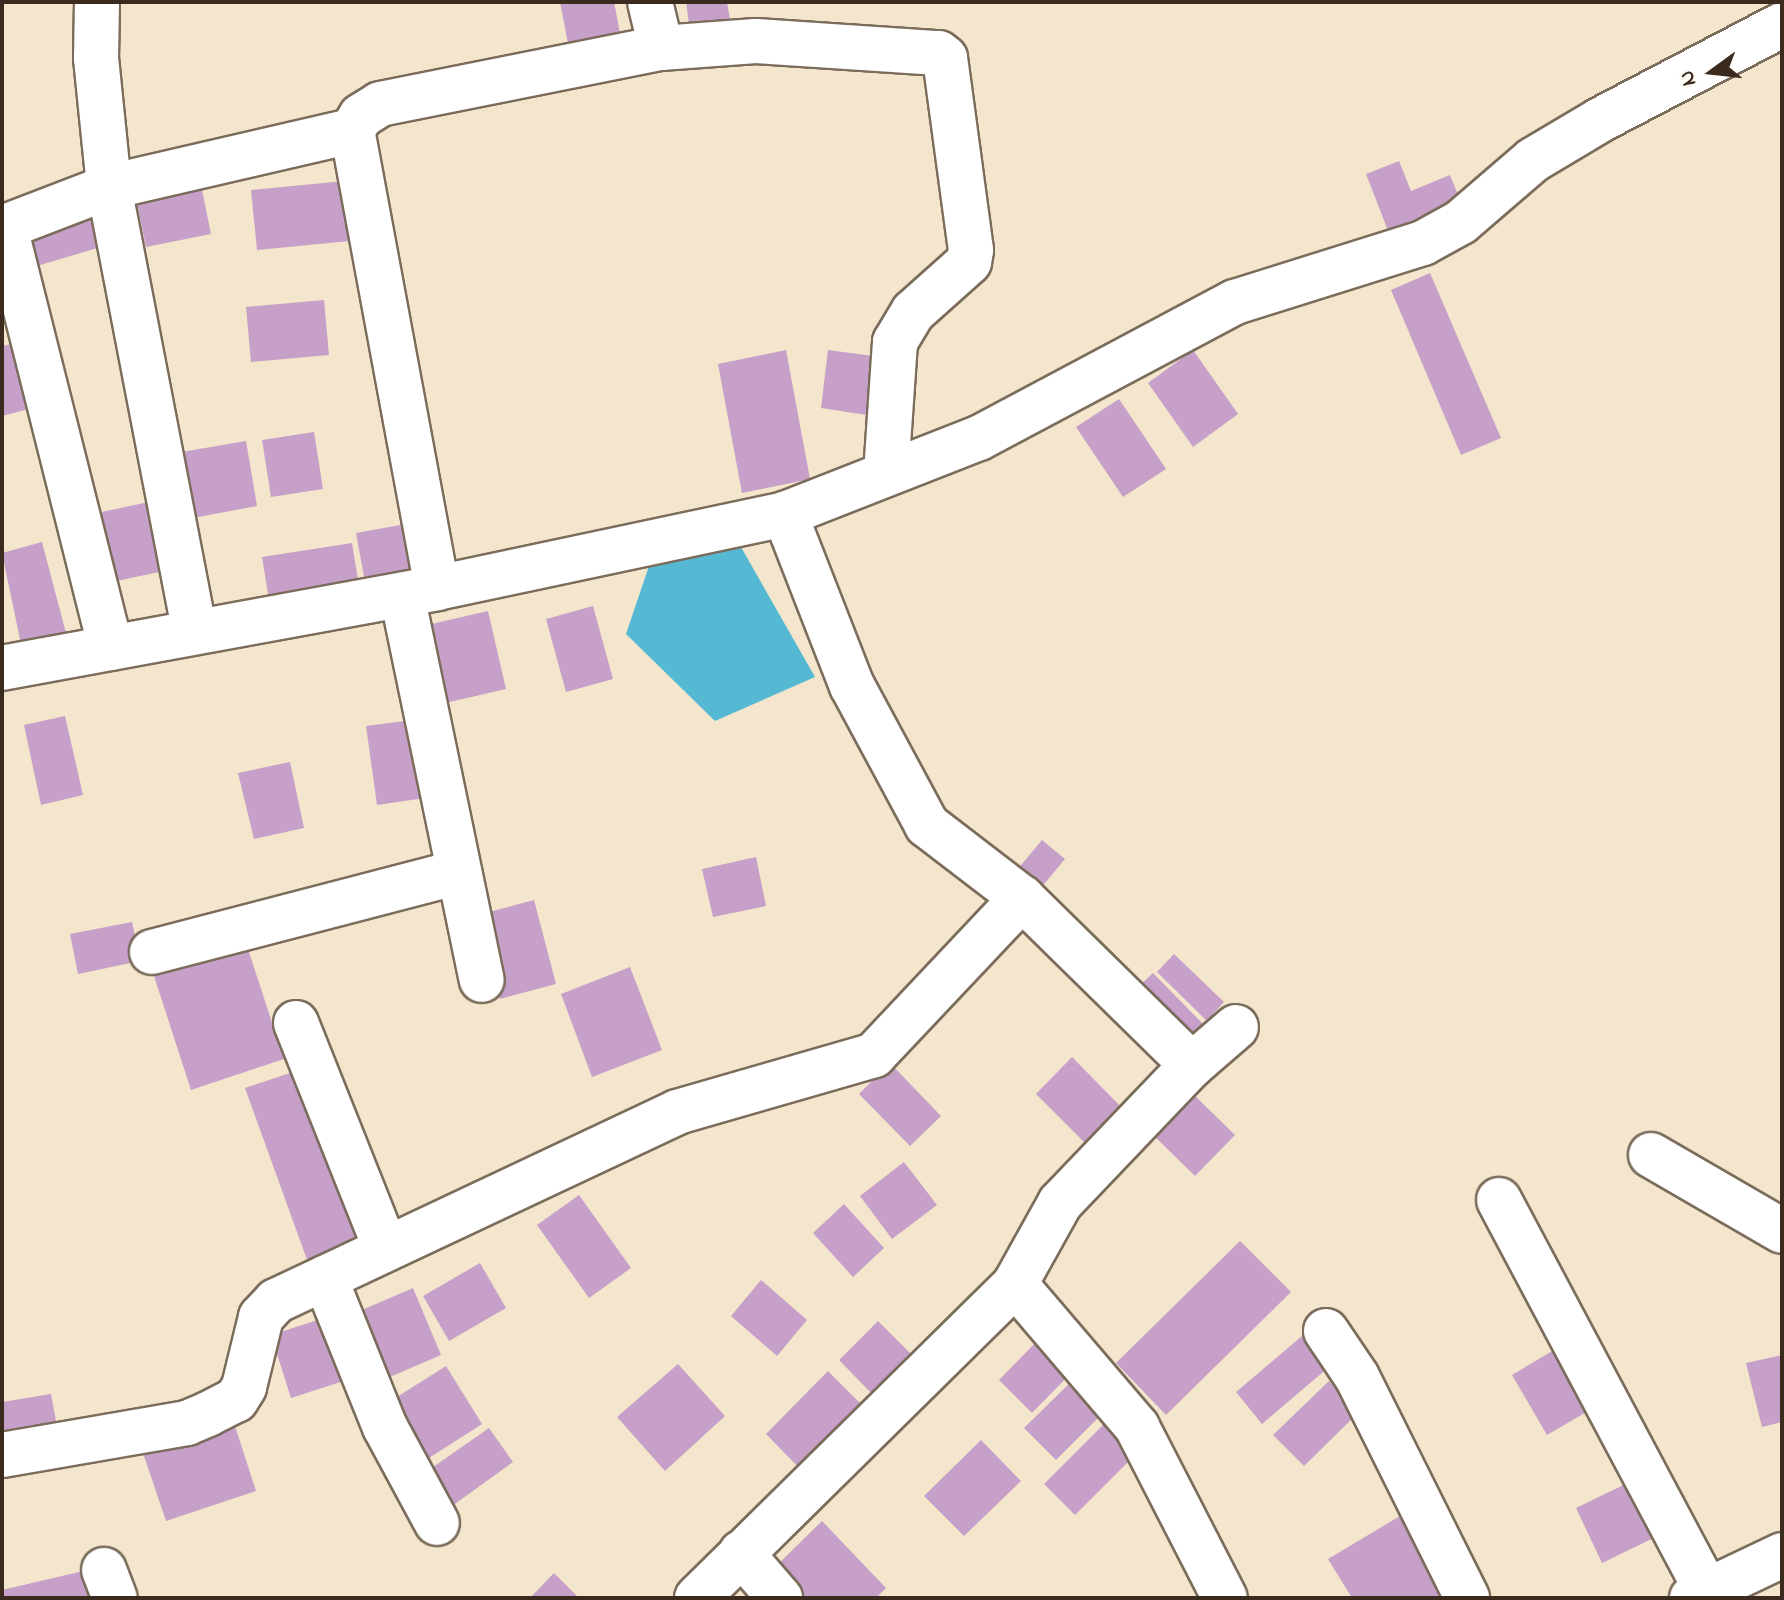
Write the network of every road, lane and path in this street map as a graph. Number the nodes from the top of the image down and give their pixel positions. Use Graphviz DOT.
graph roads {
  1 [pos="97,2"];
  2 [pos="650,2"];
  3 [pos="1782,25"];
  4 [pos="661,48"];
  5 [pos="352,131"];
  6 [pos="109,187"];
  7 [pos="4,227"];
  8 [pos="886,473"];
  9 [pos="785,514"];
  10 [pos="419,591"];
  11 [pos="195,632"];
  12 [pos="111,648"];
  13 [pos="2,668"];
  14 [pos="459,872"];
  15 [pos="1022,898"];
  16 [pos="152,952"];
  17 [pos="482,980"];
  18 [pos="296,1023"];
  19 [pos="1236,1027"];
  20 [pos="1192,1065"];
  21 [pos="1651,1155"];
  22 [pos="1499,1200"];
  23 [pos="1782,1231"];
  24 [pos="386,1249"];
  25 [pos="325,1278"];
  26 [pos="1015,1284"];
  27 [pos="1326,1331"];
  28 [pos="2,1455"];
  29 [pos="437,1523"];
  30 [pos="741,1553"];
  31 [pos="1782,1555"];
  32 [pos="1699,1594"];
  33 [pos="697,1598"];
  34 [pos="780,1598"];
  35 [pos="1225,1598"];
  36 [pos="1467,1598"];
  1 -- 6 [label="street"];
  2 -- 4 [label="street"];
  3 -- 8 [label="street"];
  4 -- 5 [label="street"];
  4 -- 8 [label="street"];
  5 -- 6 [label="street"];
  5 -- 10 [label="street"];
  6 -- 7 [label="street"];
  6 -- 11 [label="street"];
  7 -- 12 [label="street"];
  8 -- 9 [label="street"];
  9 -- 10 [label="street"];
  9 -- 15 [label="street"];
  10 -- 11 [label="street"];
  10 -- 14 [label="street"];
  11 -- 12 [label="street"];
  12 -- 13 [label="street"];
  14 -- 16 [label="street"];
  14 -- 17 [label="street"];
  15 -- 20 [label="street"];
  15 -- 24 [label="street"];
  18 -- 24 [label="street"];
  19 -- 20 [label="street"];
  20 -- 26 [label="street"];
  21 -- 23 [label="street"];
  22 -- 32 [label="street"];
  24 -- 25 [label="street"];
  25 -- 28 [label="street"];
  25 -- 29 [label="street"];
  26 -- 30 [label="street"];
  26 -- 35 [label="street"];
  27 -- 36 [label="street"];
  30 -- 33 [label="street"];
  30 -- 34 [label="street"];
  31 -- 32 [label="street"];
}
